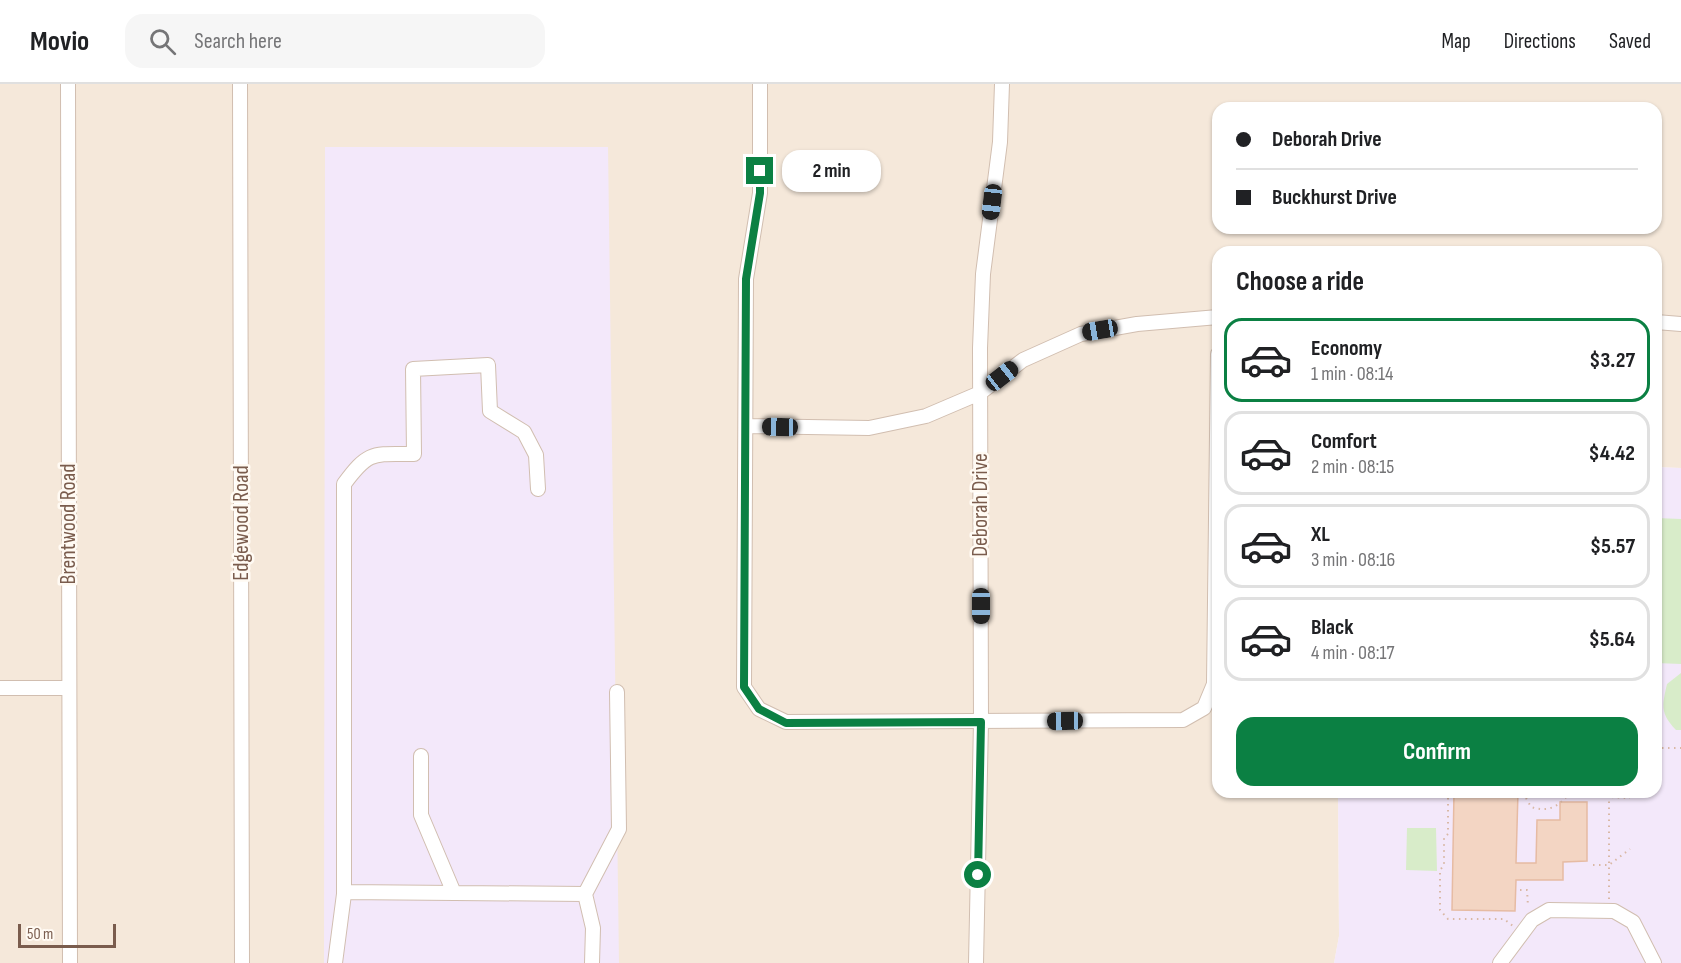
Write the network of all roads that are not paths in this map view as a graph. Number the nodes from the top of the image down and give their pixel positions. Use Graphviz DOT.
graph roads {
  1 [pos="68,84"];
  2 [pos="240,84"];
  3 [pos="760,84"];
  4 [pos="1002,84"];
  5 [pos="1212,318"];
  6 [pos="1662,322"];
  7 [pos="1681,324"];
  8 [pos="980,393"];
  9 [pos="746,426"];
  10 [pos="538,489"];
  11 [pos="0,688"];
  12 [pos="68,688"];
  13 [pos="1212,689"];
  14 [pos="617,692"];
  15 [pos="981,722"];
  16 [pos="421,756"];
  17 [pos="344,892"];
  18 [pos="454,892"];
  19 [pos="585,894"];
  20 [pos="70,963"];
  21 [pos="242,963"];
  22 [pos="335,963"];
  23 [pos="592,963"];
  24 [pos="976,963"];
  25 [pos="1500,963"];
  26 [pos="1654,963"];
  1 -- 12 [label="street, Brentwood Road"];
  2 -- 21 [label="street, Edgewood Road"];
  3 -- 9 [label="street"];
  4 -- 8 [label="street, Deborah Drive"];
  5 -- 8 [label="street"];
  6 -- 7 [label="street"];
  8 -- 9 [label="street"];
  8 -- 15 [label="street, Deborah Drive"];
  9 -- 15 [label="street"];
  10 -- 17 [label="street"];
  11 -- 12 [label="street"];
  12 -- 20 [label="street, Brentwood Road"];
  13 -- 15 [label="street"];
  14 -- 19 [label="street"];
  15 -- 24 [label="street, Deborah Drive"];
  16 -- 18 [label="street"];
  17 -- 18 [label="street"];
  17 -- 22 [label="street"];
  18 -- 19 [label="street"];
  19 -- 23 [label="street"];
  25 -- 26 [label="street"];
}
